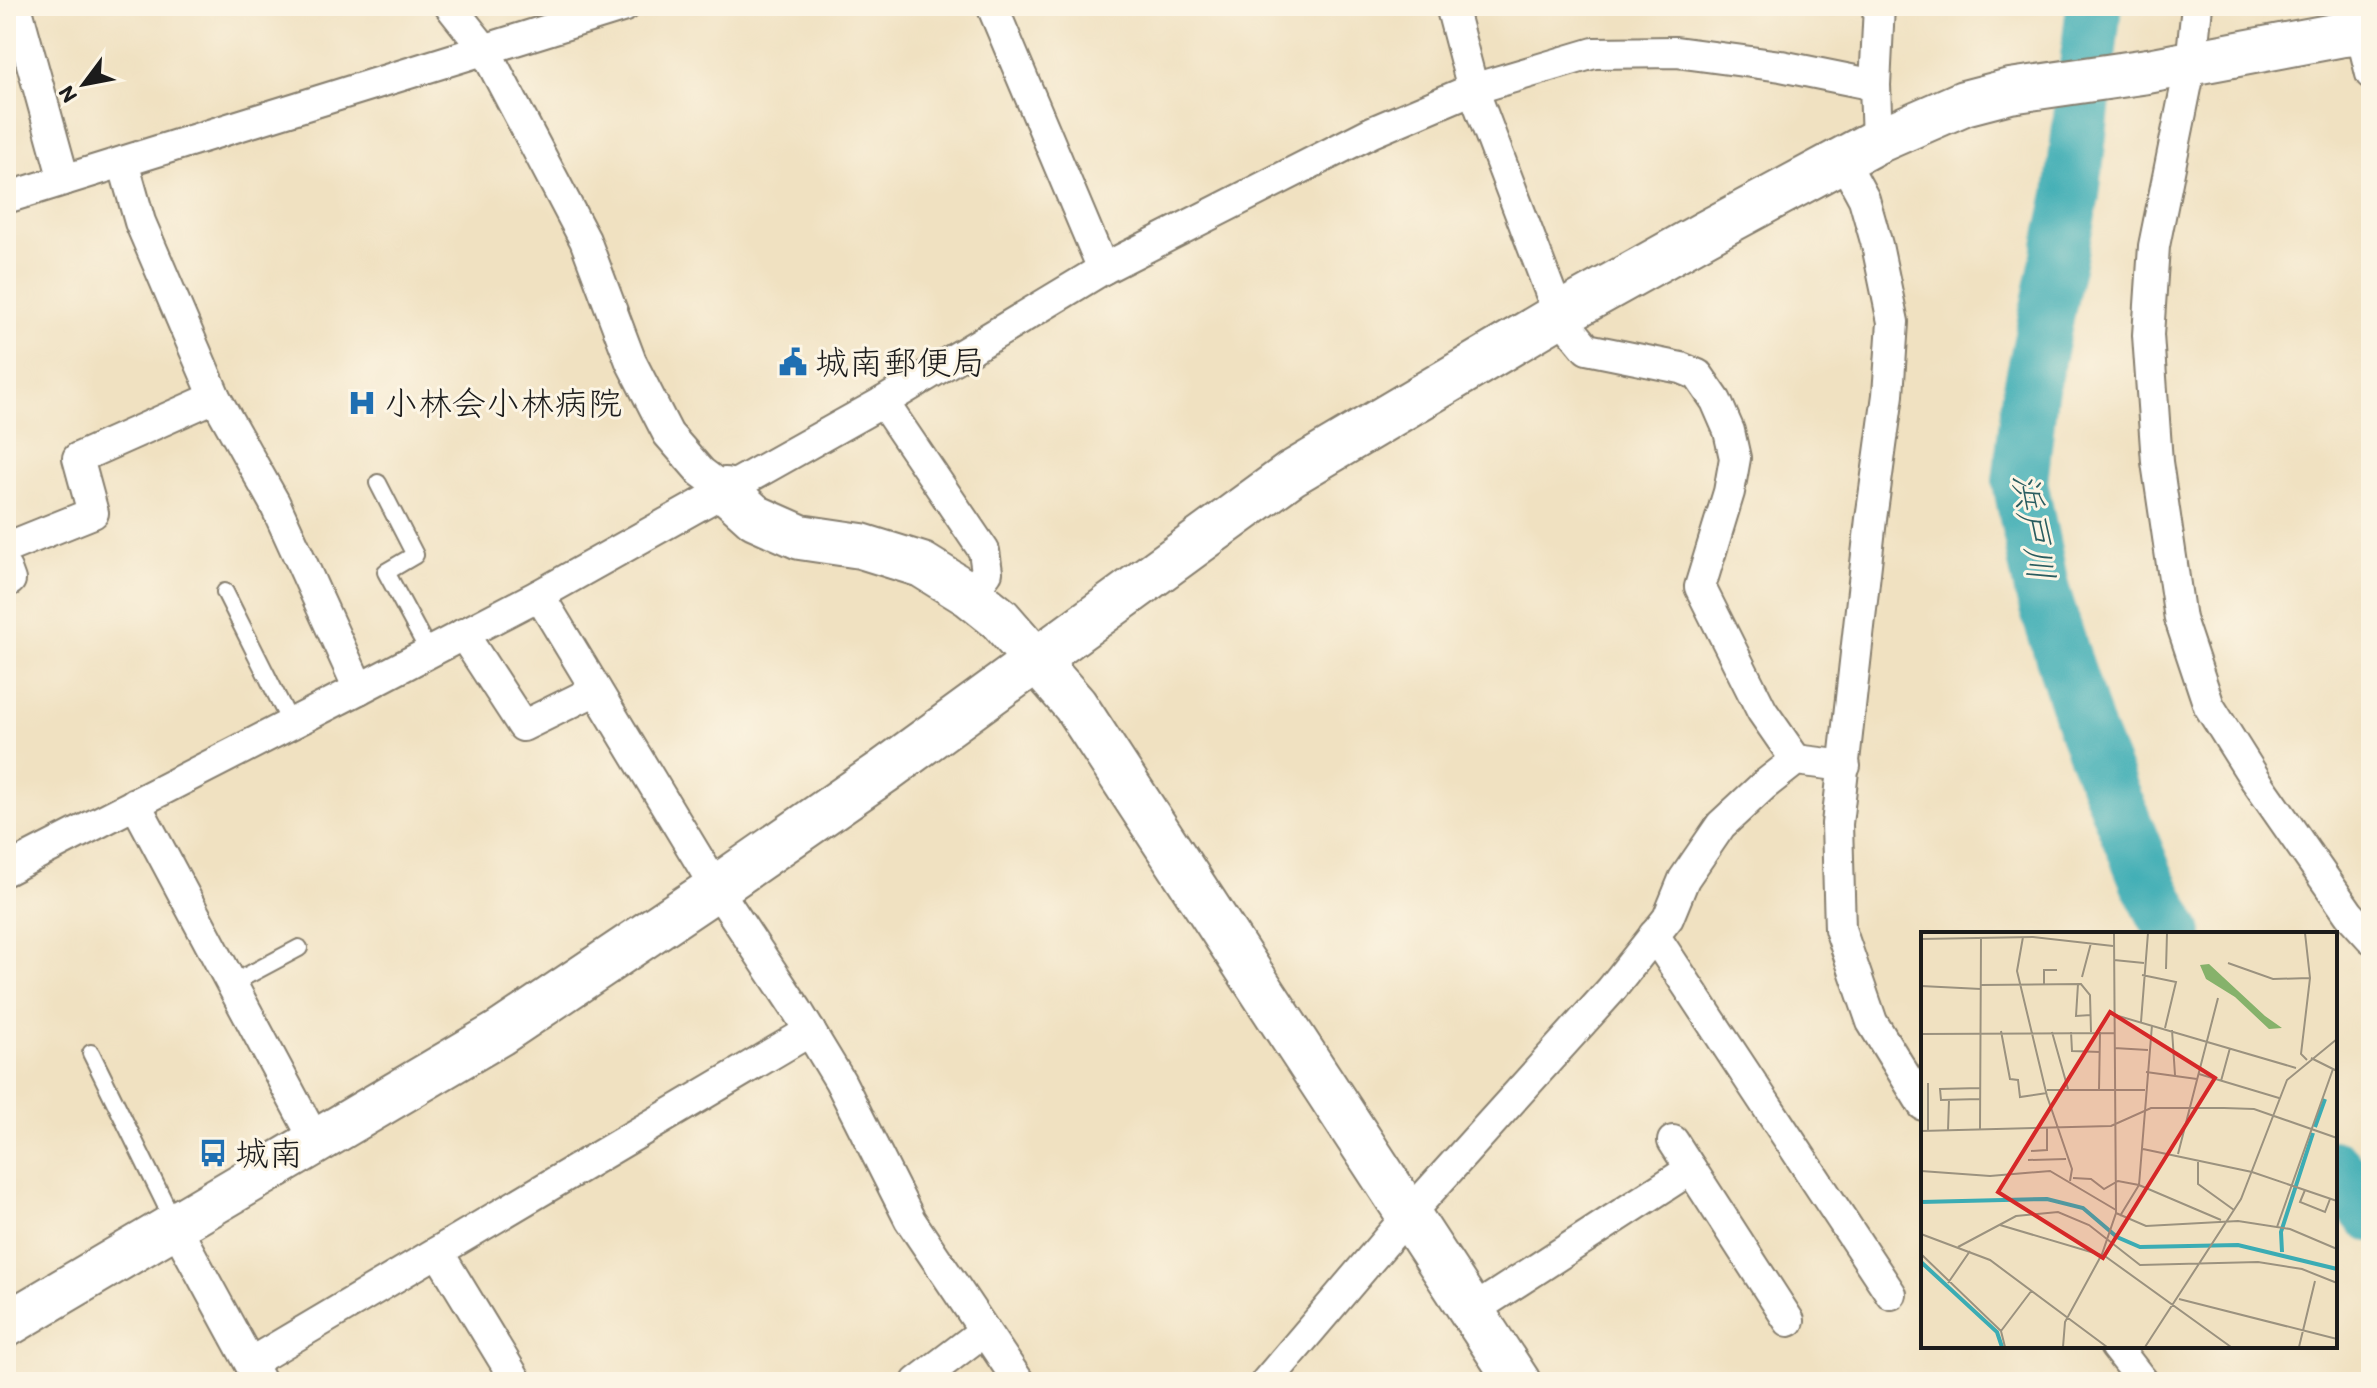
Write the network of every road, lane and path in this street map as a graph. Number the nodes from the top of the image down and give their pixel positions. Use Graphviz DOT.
graph roads {
  1 [pos="16,6"];
  2 [pos="450,6"];
  3 [pos="625,6"];
  4 [pos="992,6"];
  5 [pos="1451,6"];
  6 [pos="1879,6"];
  7 [pos="2197,6"];
  8 [pos="2355,26"];
  9 [pos="485,50"];
  10 [pos="2191,63"];
  11 [pos="2371,74"];
  12 [pos="1875,85"];
  13 [pos="1473,89"];
  14 [pos="1860,150"];
  15 [pos="123,162"];
  16 [pos="64,180"];
  17 [pos="6,198"];
  18 [pos="1103,269"];
  19 [pos="1559,315"];
  20 [pos="215,397"];
  21 [pos="883,402"];
  22 [pos="378,483"];
  23 [pos="725,490"];
  24 [pos="6,548"];
  25 [pos="6,569"];
  26 [pos="6,582"];
  27 [pos="225,592"];
  28 [pos="539,595"];
  29 [pos="970,595"];
  30 [pos="463,634"];
  31 [pos="429,652"];
  32 [pos="1038,661"];
  33 [pos="359,689"];
  34 [pos="596,690"];
  35 [pos="291,724"];
  36 [pos="1796,760"];
  37 [pos="1845,766"];
  38 [pos="135,803"];
  39 [pos="6,870"];
  40 [pos="716,888"];
  41 [pos="1654,935"];
  42 [pos="2371,938"];
  43 [pos="299,948"];
  44 [pos="231,984"];
  45 [pos="810,1031"];
  46 [pos="91,1053"];
  47 [pos="1921,1102"];
  48 [pos="1673,1141"];
  49 [pos="316,1142"];
  50 [pos="1691,1169"];
  51 [pos="1409,1214"];
  52 [pos="175,1226"];
  53 [pos="438,1252"];
  54 [pos="1891,1294"];
  55 [pos="1472,1311"];
  56 [pos="1789,1321"];
  57 [pos="6,1325"];
  58 [pos="984,1331"];
  59 [pos="2117,1348"];
  60 [pos="255,1373"];
  61 [pos="517,1382"];
  62 [pos="917,1382"];
  63 [pos="1019,1382"];
  64 [pos="1266,1382"];
  65 [pos="1518,1382"];
  66 [pos="2143,1382"];
  1 -- 16 [label="street"];
  2 -- 9 [label="street"];
  3 -- 9 [label="street"];
  4 -- 18 [label="street"];
  5 -- 13 [label="street"];
  6 -- 12 [label="street"];
  7 -- 10 [label="street"];
  8 -- 10 [label="street"];
  8 -- 11 [label="street"];
  9 -- 15 [label="street"];
  9 -- 23 [label="street"];
  10 -- 14 [label="street"];
  10 -- 42 [label="street"];
  12 -- 13 [label="street"];
  12 -- 14 [label="street"];
  13 -- 18 [label="street"];
  13 -- 19 [label="street"];
  14 -- 19 [label="street"];
  14 -- 37 [label="street"];
  15 -- 16 [label="street"];
  15 -- 20 [label="street"];
  16 -- 17 [label="street"];
  18 -- 21 [label="street"];
  19 -- 32 [label="street"];
  19 -- 36 [label="street"];
  20 -- 24 [label="street"];
  20 -- 33 [label="street"];
  21 -- 23 [label="street"];
  21 -- 29 [label="street"];
  22 -- 31 [label="lane"];
  23 -- 28 [label="street"];
  23 -- 29 [label="street"];
  25 -- 26 [label="street"];
  27 -- 35 [label="lane"];
  28 -- 30 [label="street"];
  28 -- 34 [label="street"];
  29 -- 32 [label="street"];
  30 -- 31 [label="street"];
  30 -- 34 [label="street"];
  31 -- 33 [label="street"];
  32 -- 40 [label="street"];
  32 -- 51 [label="street"];
  33 -- 35 [label="street"];
  34 -- 40 [label="street"];
  35 -- 38 [label="street"];
  36 -- 37 [label="street"];
  36 -- 41 [label="street"];
  37 -- 47 [label="street"];
  38 -- 39 [label="street"];
  38 -- 44 [label="street"];
  40 -- 45 [label="street"];
  40 -- 49 [label="street"];
  41 -- 51 [label="street"];
  41 -- 54 [label="street"];
  43 -- 44 [label="lane"];
  44 -- 49 [label="street"];
  45 -- 53 [label="street"];
  45 -- 58 [label="street"];
  46 -- 52 [label="lane"];
  48 -- 50 [label="street"];
  49 -- 52 [label="street"];
  50 -- 55 [label="street"];
  50 -- 56 [label="street"];
  51 -- 55 [label="street"];
  51 -- 64 [label="street"];
  52 -- 57 [label="street"];
  52 -- 60 [label="street"];
  53 -- 60 [label="street"];
  53 -- 61 [label="street"];
  55 -- 65 [label="street"];
  58 -- 62 [label="street"];
  58 -- 63 [label="street"];
  59 -- 66 [label="street"];
}
